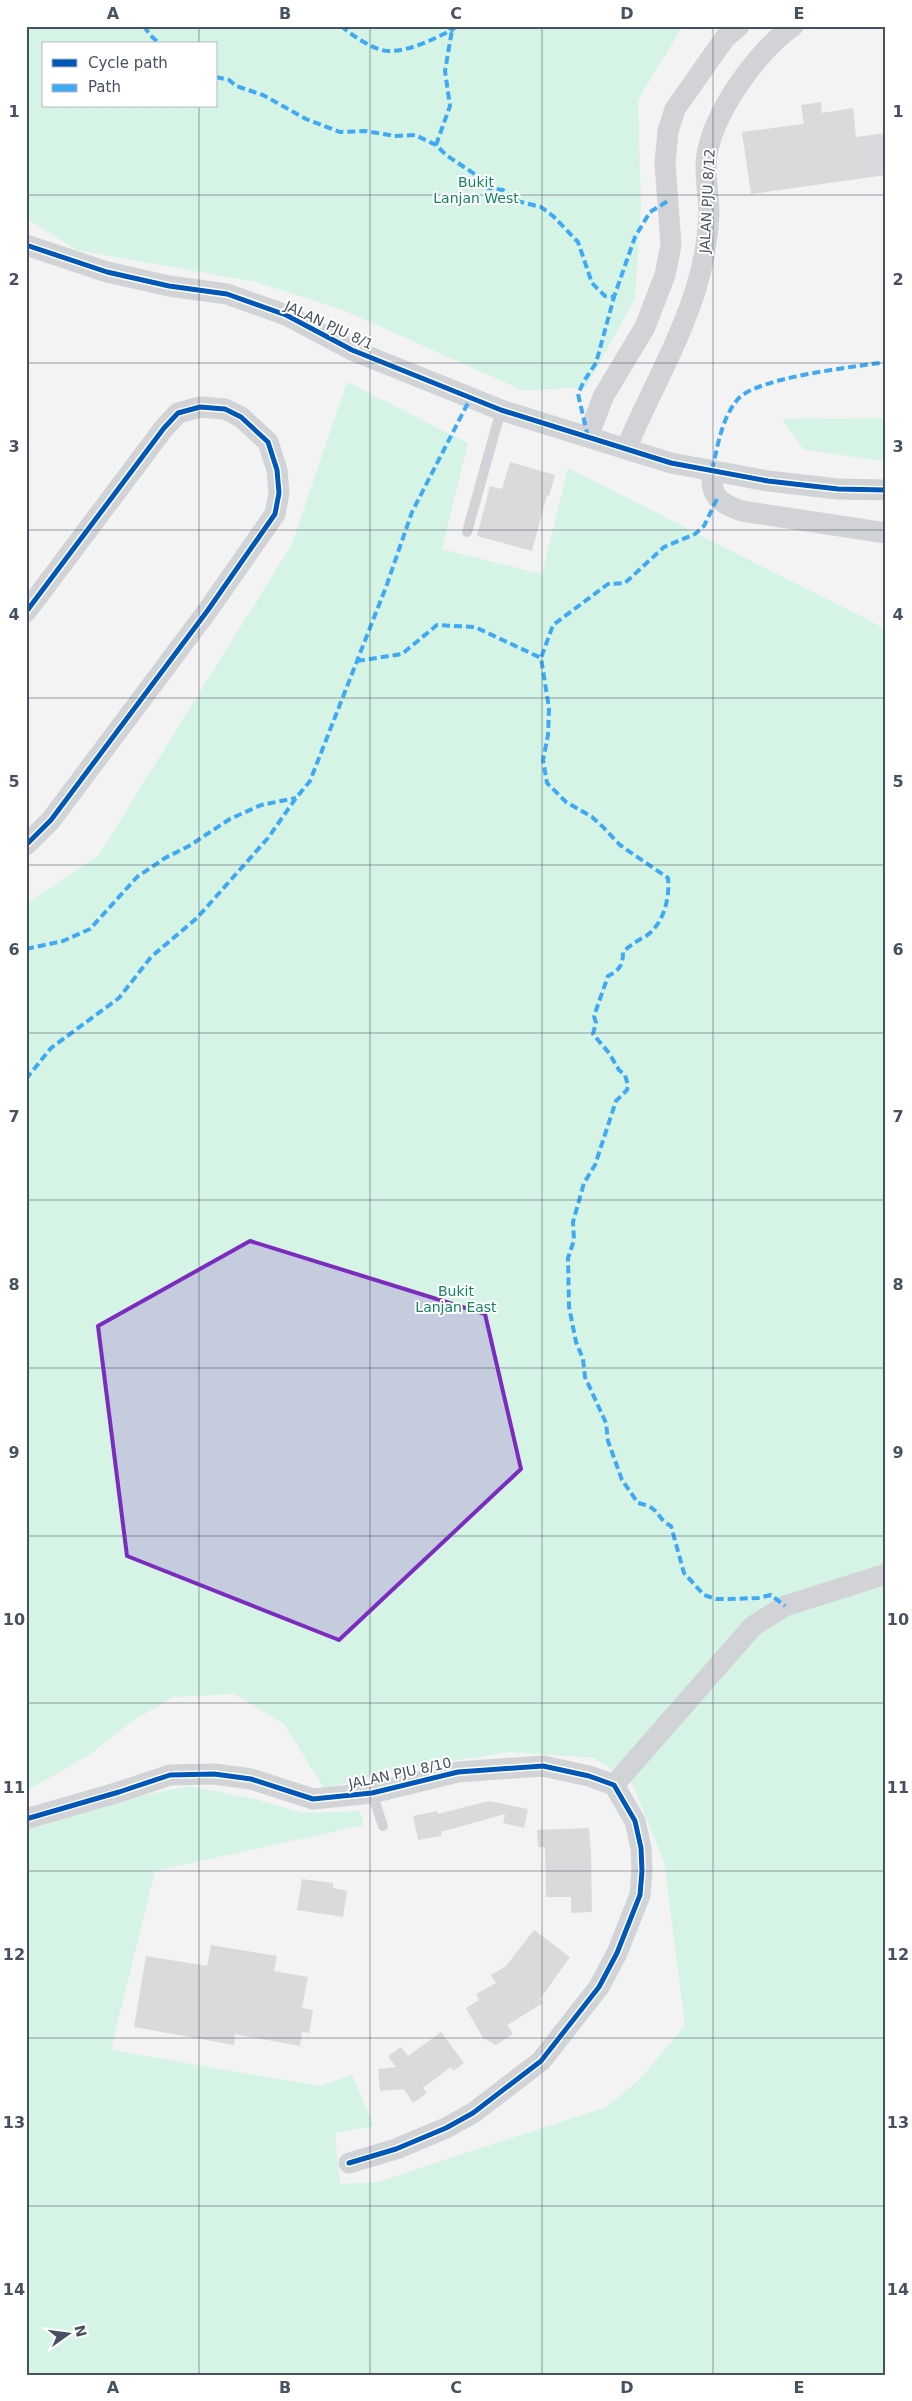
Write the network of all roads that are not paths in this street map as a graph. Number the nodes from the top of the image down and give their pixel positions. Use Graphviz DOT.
graph roads {
  1 [pos="739,26"];
  2 [pos="794,26"];
  3 [pos="26,245"];
  4 [pos="501,410"];
  5 [pos="588,437"];
  6 [pos="626,449"];
  7 [pos="712,470"];
  8 [pos="886,490"];
  9 [pos="467,532"];
  10 [pos="886,533"];
  11 [pos="26,612"];
  12 [pos="26,845"];
  13 [pos="886,1574"];
  14 [pos="614,1785"];
  15 [pos="372,1793"];
  16 [pos="26,1819"];
  17 [pos="383,1826"];
  18 [pos="348,2163"];
  1 -- 5 [label="street"];
  2 -- 6 [label="street, JALAN PJU 8/12"];
  3 -- 4 [label="street, JALAN PJU 8/1"];
  4 -- 5 [label="street, JALAN PJU 8/1"];
  4 -- 9 [label="lane"];
  5 -- 6 [label="street, JALAN PJU 8/1"];
  6 -- 7 [label="street, JALAN PJU 8/1"];
  7 -- 8 [label="street, JALAN PJU 8/1"];
  7 -- 10 [label="street"];
  11 -- 12 [label="street"];
  13 -- 14 [label="street"];
  14 -- 15 [label="street, JALAN PJU 8/10"];
  14 -- 18 [label="street"];
  15 -- 16 [label="street, JALAN PJU 8/10"];
  15 -- 17 [label="lane"];
}
